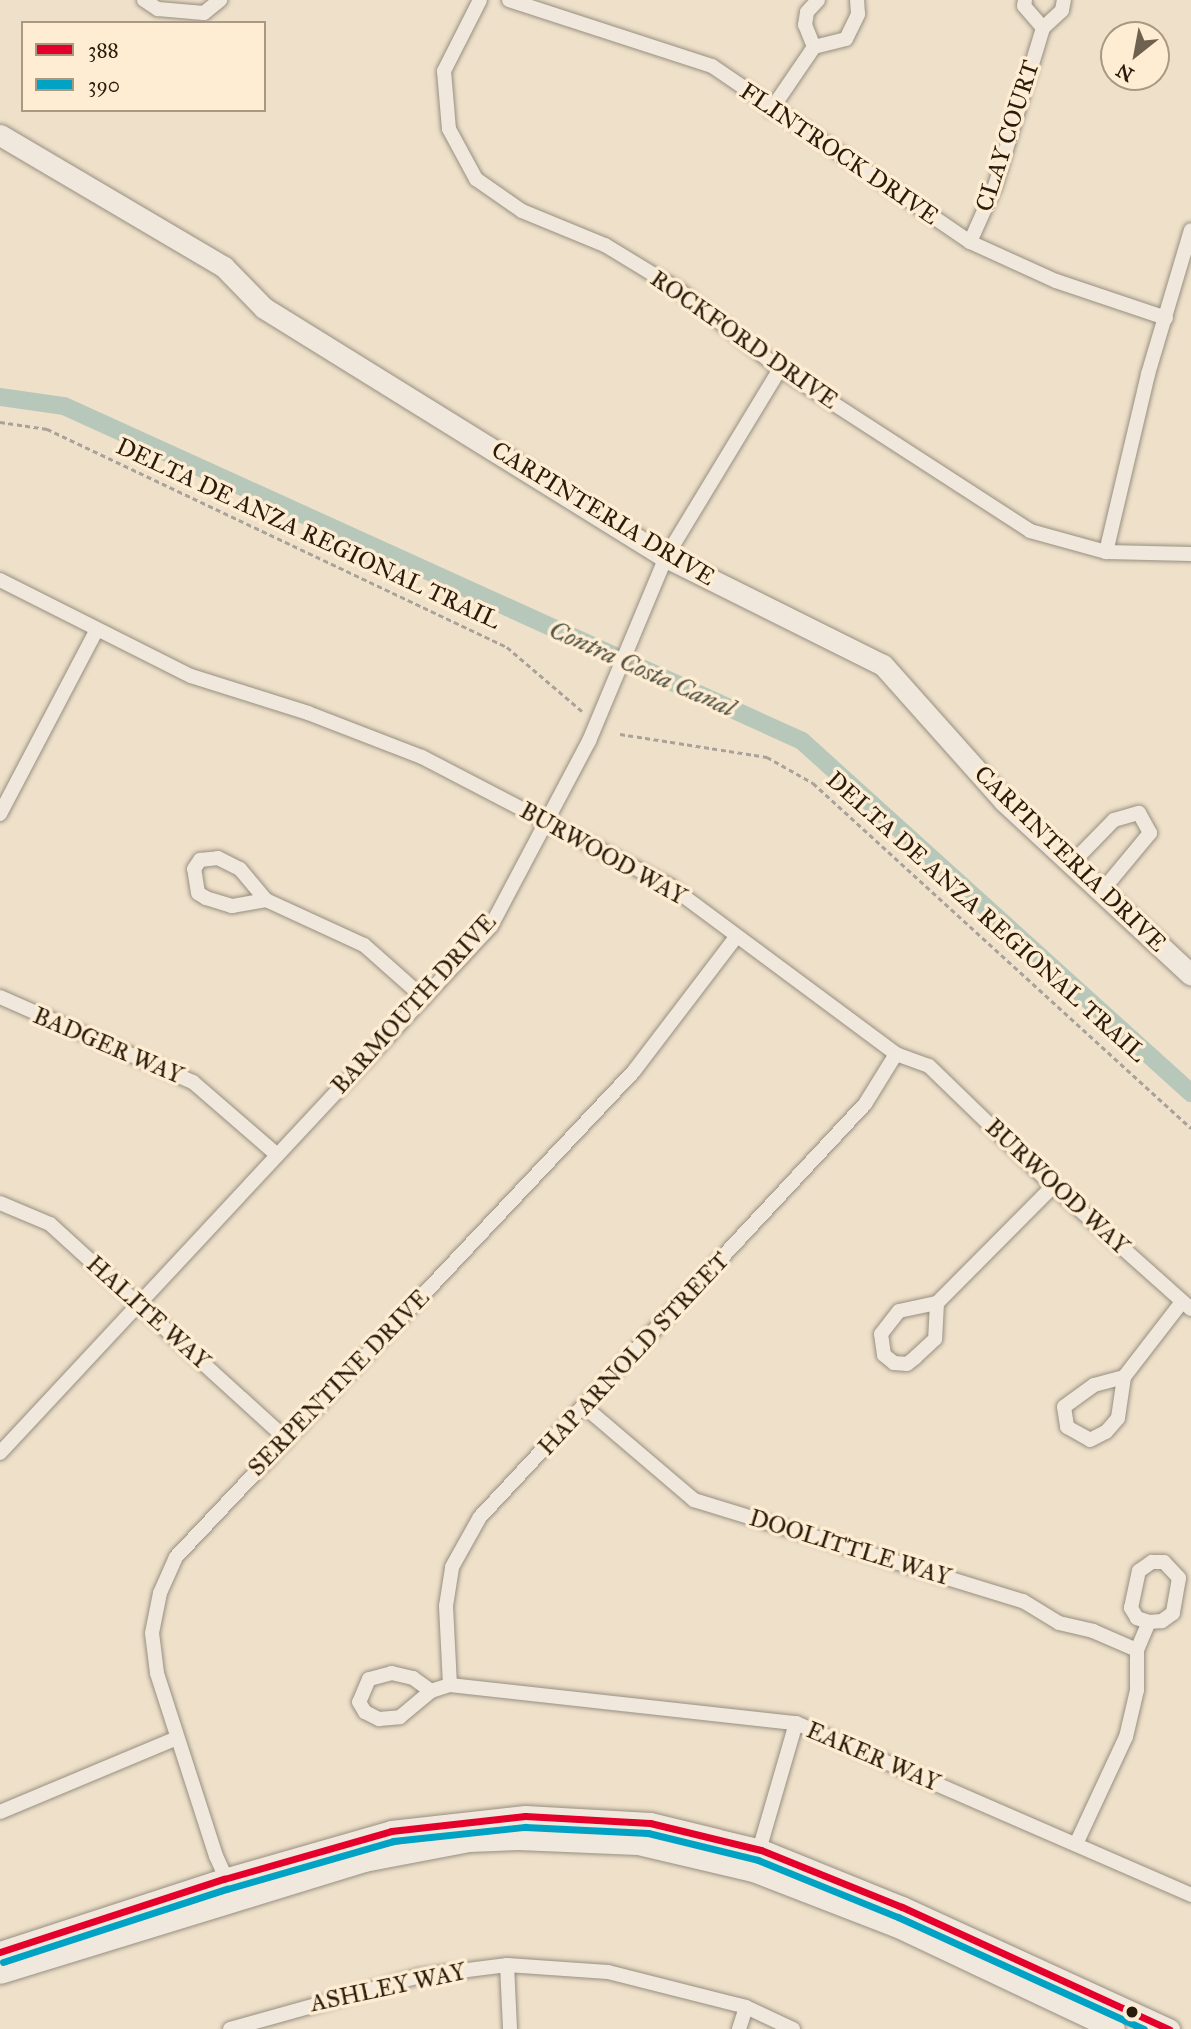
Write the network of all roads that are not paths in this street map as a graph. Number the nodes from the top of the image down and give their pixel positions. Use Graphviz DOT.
graph roads {
  1 [pos="144,0"];
  2 [pos="220,0"];
  3 [pos="481,0"];
  4 [pos="509,0"];
  5 [pos="818,0"];
  6 [pos="857,0"];
  7 [pos="1025,0"];
  8 [pos="1064,0"];
  9 [pos="1042,28"];
  10 [pos="814,47"];
  11 [pos="771,110"];
  12 [pos="0,135"];
  13 [pos="1191,230"];
  14 [pos="970,242"];
  15 [pos="1166,318"];
  16 [pos="780,369"];
  17 [pos="1107,552"];
  18 [pos="1191,554"];
  19 [pos="666,557"];
  20 [pos="0,580"];
  21 [pos="96,632"];
  22 [pos="0,814"];
  23 [pos="548,821"];
  24 [pos="1071,864"];
  25 [pos="1101,892"];
  26 [pos="266,900"];
  27 [pos="736,937"];
  28 [pos="1191,975"];
  29 [pos="0,997"];
  30 [pos="424,998"];
  31 [pos="896,1054"];
  32 [pos="276,1154"];
  33 [pos="1053,1186"];
  34 [pos="0,1203"];
  35 [pos="140,1303"];
  36 [pos="937,1303"];
  37 [pos="1187,1305"];
  38 [pos="1124,1377"];
  39 [pos="586,1408"];
  40 [pos="285,1438"];
  41 [pos="0,1452"];
  42 [pos="1149,1622"];
  43 [pos="1137,1650"];
  44 [pos="450,1685"];
  45 [pos="431,1691"];
  46 [pos="796,1723"];
  47 [pos="177,1738"];
  48 [pos="0,1812"];
  49 [pos="1076,1844"];
  50 [pos="761,1850"];
  51 [pos="753,1871"];
  52 [pos="224,1879"];
  53 [pos="1191,1895"];
  54 [pos="235,1898"];
  55 [pos="0,1952"];
  56 [pos="507,1965"];
  57 [pos="0,1973"];
  58 [pos="746,2007"];
  59 [pos="230,2029"];
  60 [pos="509,2029"];
  61 [pos="739,2029"];
  62 [pos="793,2029"];
  63 [pos="1114,2029"];
  64 [pos="1169,2029"];
  1 -- 2 [label="street"];
  3 -- 16 [label="street, ROCKFORD DRIVE"];
  4 -- 11 [label="street, FLINTROCK DRIVE"];
  5 -- 10 [label="street"];
  6 -- 10 [label="street"];
  7 -- 9 [label="street, CLAY COURT"];
  8 -- 9 [label="street, CLAY COURT"];
  9 -- 14 [label="street, CLAY COURT"];
  10 -- 11 [label="street"];
  11 -- 14 [label="street, FLINTROCK DRIVE"];
  12 -- 19 [label="main road, CARPINTERIA DRIVE"];
  13 -- 15 [label="street"];
  14 -- 15 [label="street, FLINTROCK DRIVE"];
  15 -- 17 [label="street"];
  16 -- 17 [label="street, ROCKFORD DRIVE"];
  16 -- 19 [label="street, BARMOUTH DRIVE"];
  17 -- 18 [label="street, ROCKFORD DRIVE"];
  19 -- 23 [label="street, BARMOUTH DRIVE"];
  19 -- 24 [label="main road, CARPINTERIA DRIVE"];
  20 -- 21 [label="street, BURWOOD WAY"];
  21 -- 22 [label="street"];
  21 -- 23 [label="street, BURWOOD WAY"];
  23 -- 27 [label="street, BURWOOD WAY"];
  23 -- 30 [label="street, BARMOUTH DRIVE"];
  24 -- 25 [label="main road, CARPINTERIA DRIVE"];
  24 -- 25 [label="street"];
  25 -- 28 [label="main road, CARPINTERIA DRIVE"];
  26 -- 26 [label="street"];
  26 -- 30 [label="street"];
  27 -- 31 [label="street, BURWOOD WAY"];
  27 -- 40 [label="street, SERPENTINE DRIVE"];
  29 -- 32 [label="street, BADGER WAY"];
  30 -- 32 [label="street, BARMOUTH DRIVE"];
  31 -- 33 [label="street, BURWOOD WAY"];
  31 -- 39 [label="street, HAP ARNOLD STREET"];
  32 -- 35 [label="street, BARMOUTH DRIVE"];
  33 -- 36 [label="street"];
  33 -- 37 [label="street, BURWOOD WAY"];
  34 -- 35 [label="street, HALITE WAY"];
  35 -- 40 [label="street, HALITE WAY"];
  35 -- 41 [label="street, BARMOUTH DRIVE"];
  36 -- 36 [label="street"];
  37 -- 38 [label="street"];
  38 -- 38 [label="street"];
  39 -- 43 [label="street, DOOLITTLE WAY"];
  39 -- 44 [label="street, HAP ARNOLD STREET"];
  40 -- 47 [label="street, SERPENTINE DRIVE"];
  42 -- 43 [label="street"];
  43 -- 49 [label="street"];
  44 -- 45 [label="street"];
  44 -- 46 [label="street, EAKER WAY"];
  45 -- 45 [label="street"];
  46 -- 49 [label="street, EAKER WAY"];
  46 -- 50 [label="street"];
  47 -- 48 [label="street"];
  47 -- 52 [label="street, SERPENTINE DRIVE"];
  49 -- 53 [label="street, EAKER WAY"];
  50 -- 51 [label="street"];
  50 -- 52 [label="main road"];
  50 -- 64 [label="main road"];
  51 -- 54 [label="main road"];
  51 -- 63 [label="main road"];
  52 -- 54 [label="street, SERPENTINE DRIVE"];
  52 -- 55 [label="main road"];
  54 -- 57 [label="main road"];
  56 -- 58 [label="street, ASHLEY WAY"];
  56 -- 59 [label="street, ASHLEY WAY"];
  56 -- 60 [label="street"];
  58 -- 61 [label="street"];
  58 -- 62 [label="street, ASHLEY WAY"];
}
